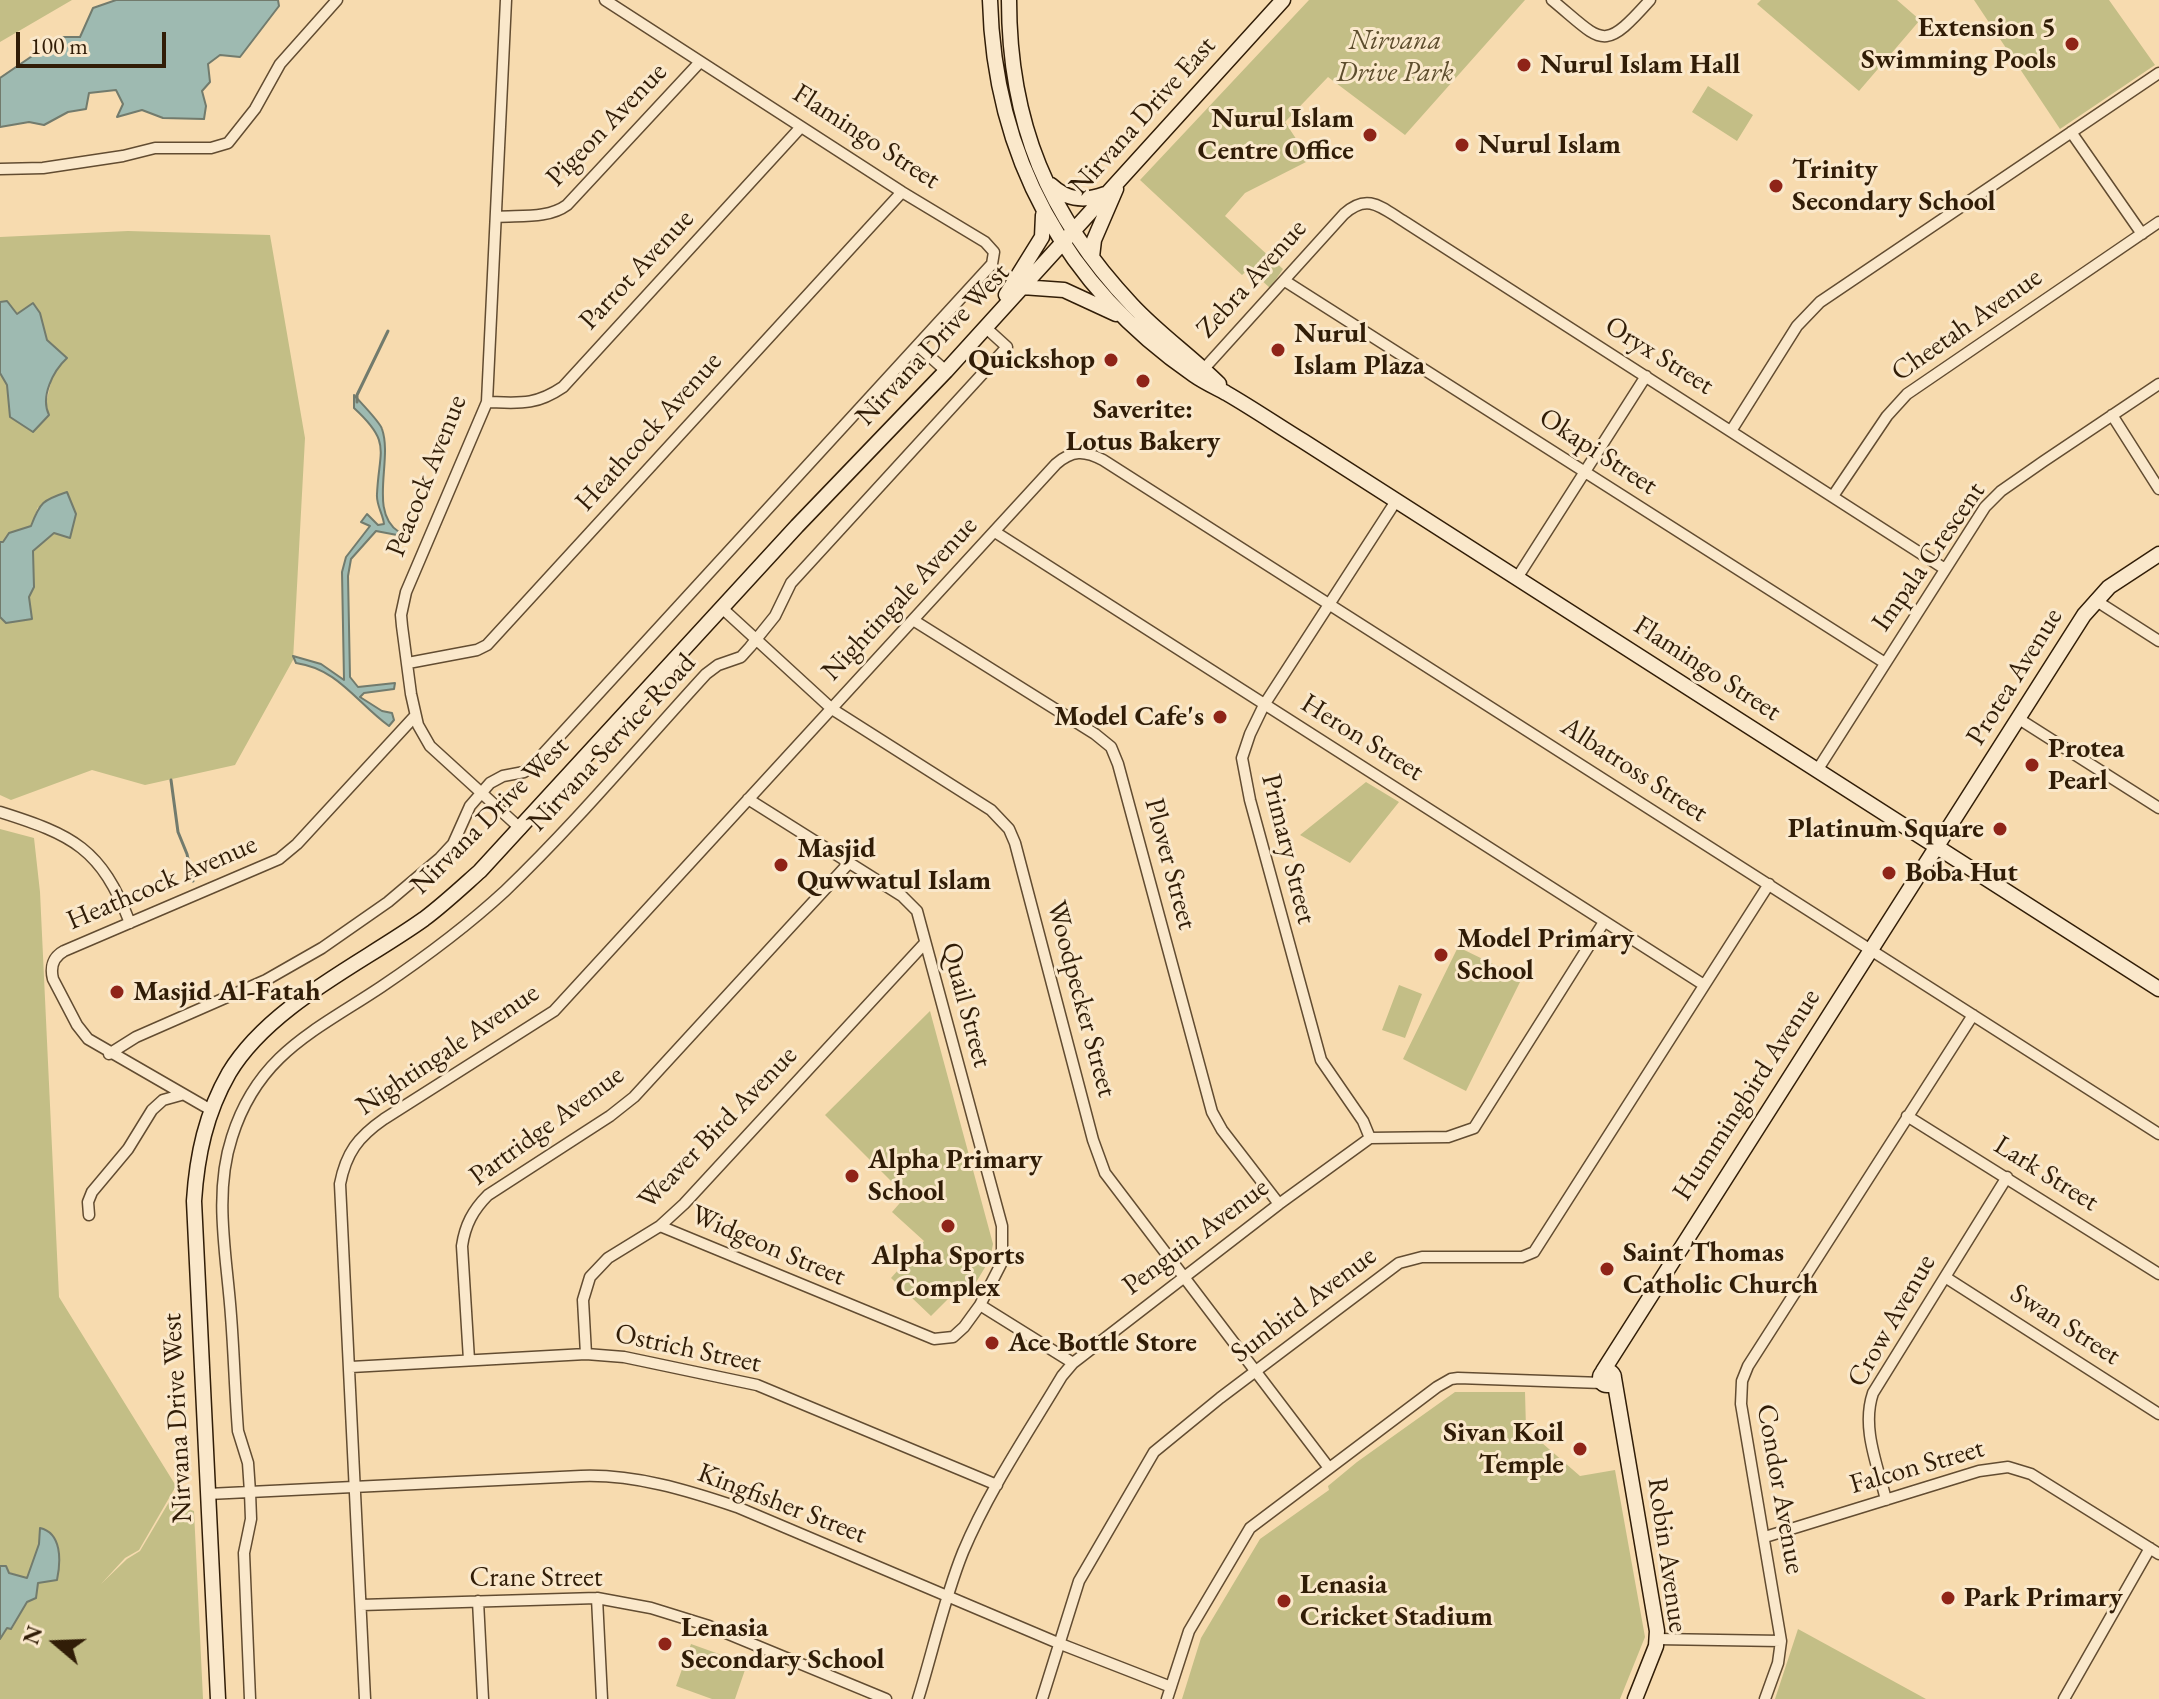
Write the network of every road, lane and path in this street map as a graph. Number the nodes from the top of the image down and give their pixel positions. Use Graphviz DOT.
graph roads {
  1 [pos="337,0"];
  2 [pos="506,0"];
  3 [pos="605,0"];
  4 [pos="990,0"];
  5 [pos="1009,0"];
  6 [pos="1283,0"];
  7 [pos="1552,0"];
  8 [pos="1650,0"];
  9 [pos="700,62"];
  10 [pos="2159,73"];
  11 [pos="801,127"];
  12 [pos="2071,132"];
  13 [pos="0,169"];
  14 [pos="1044,179"];
  15 [pos="1113,188"];
  16 [pos="902,192"];
  17 [pos="1042,209"];
  18 [pos="1344,214"];
  19 [pos="496,217"];
  20 [pos="2159,222"];
  21 [pos="1073,231"];
  22 [pos="2142,234"];
  23 [pos="1062,244"];
  24 [pos="1092,257"];
  25 [pos="1285,281"];
  26 [pos="1022,287"];
  27 [pos="1124,318"];
  28 [pos="990,322"];
  29 [pos="918,346"];
  30 [pos="946,371"];
  31 [pos="1200,373"];
  32 [pos="1646,376"];
  33 [pos="2159,384"];
  34 [pos="487,402"];
  35 [pos="2112,415"];
  36 [pos="1731,431"];
  37 [pos="1081,451"];
  38 [pos="1585,473"];
  39 [pos="2159,489"];
  40 [pos="1833,496"];
  41 [pos="1396,501"];
  42 [pos="995,532"];
  43 [pos="2159,554"];
  44 [pos="1945,569"];
  45 [pos="1517,578"];
  46 [pos="2095,600"];
  47 [pos="1329,604"];
  48 [pos="723,609"];
  49 [pos="913,620"];
  50 [pos="757,640"];
  51 [pos="2159,641"];
  52 [pos="408,663"];
  53 [pos="1885,663"];
  54 [pos="1264,705"];
  55 [pos="832,709"];
  56 [pos="415,716"];
  57 [pos="2019,719"];
  58 [pos="1818,769"];
  59 [pos="481,793"];
  60 [pos="748,799"];
  61 [pos="2159,808"];
  62 [pos="0,812"];
  63 [pos="521,829"];
  64 [pos="1937,848"];
  65 [pos="849,863"];
  66 [pos="1769,884"];
  67 [pos="1604,922"];
  68 [pos="130,923"];
  69 [pos="925,943"];
  70 [pos="1871,950"];
  71 [pos="1704,985"];
  72 [pos="2159,989"];
  73 [pos="1973,1015"];
  74 [pos="109,1054"];
  75 [pos="181,1095"];
  76 [pos="211,1110"];
  77 [pos="1907,1116"];
  78 [pos="2159,1134"];
  79 [pos="1370,1138"];
  80 [pos="2007,1177"];
  81 [pos="1279,1204"];
  82 [pos="89,1215"];
  83 [pos="660,1226"];
  84 [pos="2159,1274"];
  85 [pos="1945,1277"];
  86 [pos="1184,1278"];
  87 [pos="980,1305"];
  88 [pos="586,1354"];
  89 [pos="469,1360"];
  90 [pos="1073,1363"];
  91 [pos="351,1367"];
  92 [pos="1256,1372"];
  93 [pos="1606,1377"];
  94 [pos="2159,1414"];
  95 [pos="1329,1468"];
  96 [pos="997,1485"];
  97 [pos="355,1486"];
  98 [pos="250,1492"];
  99 [pos="208,1494"];
  100 [pos="1886,1500"];
  101 [pos="1765,1537"];
  102 [pos="2154,1551"];
  103 [pos="949,1597"];
  104 [pos="597,1598"];
  105 [pos="478,1601"];
  106 [pos="361,1605"];
  107 [pos="1657,1639"];
  108 [pos="1781,1641"];
  109 [pos="1058,1643"];
  110 [pos="1171,1687"];
  111 [pos="218,1699"];
  112 [pos="250,1699"];
  113 [pos="365,1699"];
  114 [pos="483,1699"];
  115 [pos="602,1699"];
  116 [pos="886,1699"];
  117 [pos="918,1699"];
  118 [pos="1042,1699"];
  119 [pos="1167,1699"];
  120 [pos="1635,1699"];
  121 [pos="1765,1699"];
  122 [pos="2064,1699"];
  1 -- 13 [label="street"];
  2 -- 19 [label="street, Peacock Avenue"];
  3 -- 9 [label="street, Flamingo Street"];
  4 -- 17 [label="main road, Flamingo Street"];
  5 -- 14 [label="main road, Flamingo Street"];
  6 -- 15 [label="main road, Nirvana Drive East"];
  7 -- 8 [label="street"];
  9 -- 11 [label="street, Flamingo Street"];
  9 -- 19 [label="street, Pigeon Avenue"];
  10 -- 12 [label="street"];
  11 -- 16 [label="street, Flamingo Street"];
  11 -- 34 [label="street, Parrot Avenue"];
  12 -- 22 [label="street"];
  12 -- 36 [label="street"];
  14 -- 15 [label="main road"];
  14 -- 21 [label="main road, Flamingo Street"];
  15 -- 21 [label="main road, Nirvana Drive East"];
  15 -- 24 [label="main road"];
  16 -- 29 [label="street, Flamingo Street"];
  16 -- 52 [label="street, Heathcock Avenue"];
  17 -- 23 [label="main road, Flamingo Street"];
  17 -- 28 [label="main road"];
  18 -- 25 [label="street, Zebra Avenue"];
  18 -- 32 [label="street, Oryx Street"];
  19 -- 34 [label="street, Peacock Avenue"];
  20 -- 22 [label="street, Cheetah Avenue"];
  21 -- 23 [label="main road, Nirvana Drive East"];
  21 -- 24 [label="main road, Flamingo Street"];
  22 -- 40 [label="street, Cheetah Avenue"];
  23 -- 26 [label="main road, Nirvana Drive West"];
  23 -- 27 [label="main road, Flamingo Street"];
  24 -- 31 [label="main road, Flamingo Street"];
  25 -- 31 [label="street, Zebra Avenue"];
  25 -- 38 [label="street, Okapi Street"];
  26 -- 27 [label="main road"];
  26 -- 28 [label="main road, Nirvana Drive West"];
  27 -- 31 [label="main road, Flamingo Street"];
  28 -- 30 [label="main road, Nirvana Drive West"];
  28 -- 50 [label="street, Nirvana Service Road"];
  29 -- 30 [label="street"];
  29 -- 59 [label="street, Nirvana Service Road"];
  30 -- 48 [label="main road, Nirvana Drive West"];
  31 -- 41 [label="main road, Flamingo Street"];
  32 -- 36 [label="street, Oryx Street"];
  32 -- 38 [label="street"];
  33 -- 35 [label="street, Impala Crescent"];
  34 -- 52 [label="street, Peacock Avenue"];
  35 -- 39 [label="street"];
  35 -- 44 [label="street, Impala Crescent"];
  36 -- 40 [label="street, Oryx Street"];
  37 -- 42 [label="street, Nightingale Avenue"];
  37 -- 47 [label="street, Albatross Street"];
  38 -- 45 [label="street"];
  38 -- 53 [label="street, Okapi Street"];
  40 -- 44 [label="street, Oryx Street"];
  41 -- 45 [label="main road, Flamingo Street"];
  41 -- 47 [label="street, Primary Street"];
  42 -- 49 [label="street, Nightingale Avenue"];
  42 -- 54 [label="street, Heron Street"];
  43 -- 46 [label="main road, Protea Avenue"];
  44 -- 53 [label="street, Impala Crescent"];
  45 -- 58 [label="main road, Flamingo Street"];
  46 -- 51 [label="street"];
  46 -- 57 [label="main road, Protea Avenue"];
  47 -- 54 [label="street, Primary Street"];
  47 -- 66 [label="street, Albatross Street"];
  48 -- 50 [label="street, Woodpecker Street"];
  48 -- 63 [label="main road, Nirvana Drive West"];
  49 -- 55 [label="street, Nightingale Avenue"];
  49 -- 81 [label="street, Plover Street"];
  50 -- 55 [label="street, Woodpecker Street"];
  50 -- 98 [label="street, Nirvana Service Road"];
  52 -- 56 [label="street, Peacock Avenue"];
  53 -- 58 [label="street, Impala Crescent"];
  54 -- 67 [label="street, Heron Street"];
  54 -- 79 [label="street, Primary Street"];
  55 -- 60 [label="street, Nightingale Avenue"];
  55 -- 86 [label="street, Woodpecker Street"];
  56 -- 59 [label="street, Peacock Avenue"];
  56 -- 68 [label="street, Heathcock Avenue"];
  57 -- 61 [label="street"];
  57 -- 64 [label="main road, Protea Avenue"];
  58 -- 64 [label="main road, Flamingo Street"];
  59 -- 63 [label="street, Peacock Avenue"];
  59 -- 74 [label="street, Nirvana Service Road"];
  60 -- 65 [label="street, Quail Street"];
  60 -- 91 [label="street, Nightingale Avenue"];
  62 -- 68 [label="street"];
  63 -- 76 [label="main road, Nirvana Drive West"];
  64 -- 70 [label="main road, Hummingbird Avenue"];
  64 -- 72 [label="main road, Flamingo Street"];
  65 -- 69 [label="street, Quail Street"];
  65 -- 89 [label="street, Partridge Avenue"];
  66 -- 70 [label="street, Albatross Street"];
  66 -- 71 [label="street, Sunbird Avenue"];
  67 -- 71 [label="street, Heron Street"];
  67 -- 79 [label="street"];
  68 -- 74 [label="street, Heathcock Avenue"];
  69 -- 83 [label="street, Weaver Bird Avenue"];
  69 -- 87 [label="street, Quail Street"];
  70 -- 73 [label="street, Albatross Street"];
  70 -- 93 [label="main road, Hummingbird Avenue"];
  71 -- 92 [label="street, Sunbird Avenue"];
  73 -- 77 [label="street, Condor Avenue"];
  73 -- 78 [label="street, Albatross Street"];
  74 -- 75 [label="street, Heathcock Avenue"];
  75 -- 76 [label="street, Heathcock Avenue"];
  75 -- 82 [label="street"];
  76 -- 99 [label="main road, Nirvana Drive West"];
  77 -- 80 [label="street, Lark Street"];
  77 -- 101 [label="street, Condor Avenue"];
  79 -- 81 [label="street, Penguin Avenue"];
  80 -- 84 [label="street, Lark Street"];
  80 -- 85 [label="street, Crow Avenue"];
  81 -- 86 [label="street, Penguin Avenue"];
  83 -- 87 [label="street, Widgeon Street"];
  83 -- 88 [label="street, Weaver Bird Avenue"];
  85 -- 94 [label="street, Swan Street"];
  85 -- 100 [label="street, Crow Avenue"];
  86 -- 90 [label="street, Penguin Avenue"];
  86 -- 92 [label="street, Woodpecker Street"];
  87 -- 90 [label="street"];
  88 -- 89 [label="street, Ostrich Street"];
  88 -- 96 [label="street, Ostrich Street"];
  89 -- 91 [label="street, Ostrich Street"];
  90 -- 96 [label="street, Penguin Avenue"];
  91 -- 97 [label="street, Nightingale Avenue"];
  92 -- 95 [label="street, Woodpecker Street"];
  92 -- 109 [label="street, Sunbird Avenue"];
  93 -- 95 [label="street"];
  93 -- 107 [label="main road, Robin Avenue"];
  95 -- 110 [label="street"];
  96 -- 103 [label="street, Penguin Avenue"];
  97 -- 98 [label="street, Kingfisher Street"];
  97 -- 103 [label="street, Kingfisher Street"];
  97 -- 106 [label="street, Nightingale Avenue"];
  98 -- 99 [label="street, Kingfisher Street"];
  98 -- 112 [label="street, Nirvana Service Road"];
  99 -- 111 [label="main road, Nirvana Drive West"];
  100 -- 101 [label="street, Falcon Street"];
  100 -- 102 [label="street, Falcon Street"];
  101 -- 108 [label="street, Condor Avenue"];
  102 -- 122 [label="street"];
  103 -- 109 [label="street, Kingfisher Street"];
  103 -- 117 [label="street, Penguin Avenue"];
  104 -- 105 [label="street, Crane Street"];
  104 -- 115 [label="street"];
  104 -- 116 [label="street, Crane Street"];
  105 -- 106 [label="street, Crane Street"];
  105 -- 114 [label="street"];
  106 -- 113 [label="street, Nightingale Avenue"];
  107 -- 108 [label="street"];
  107 -- 120 [label="main road, Robin Avenue"];
  108 -- 121 [label="street, Condor Avenue"];
  109 -- 110 [label="street, Kingfisher Street"];
  109 -- 118 [label="street, Sunbird Avenue"];
  110 -- 119 [label="street"];
}
